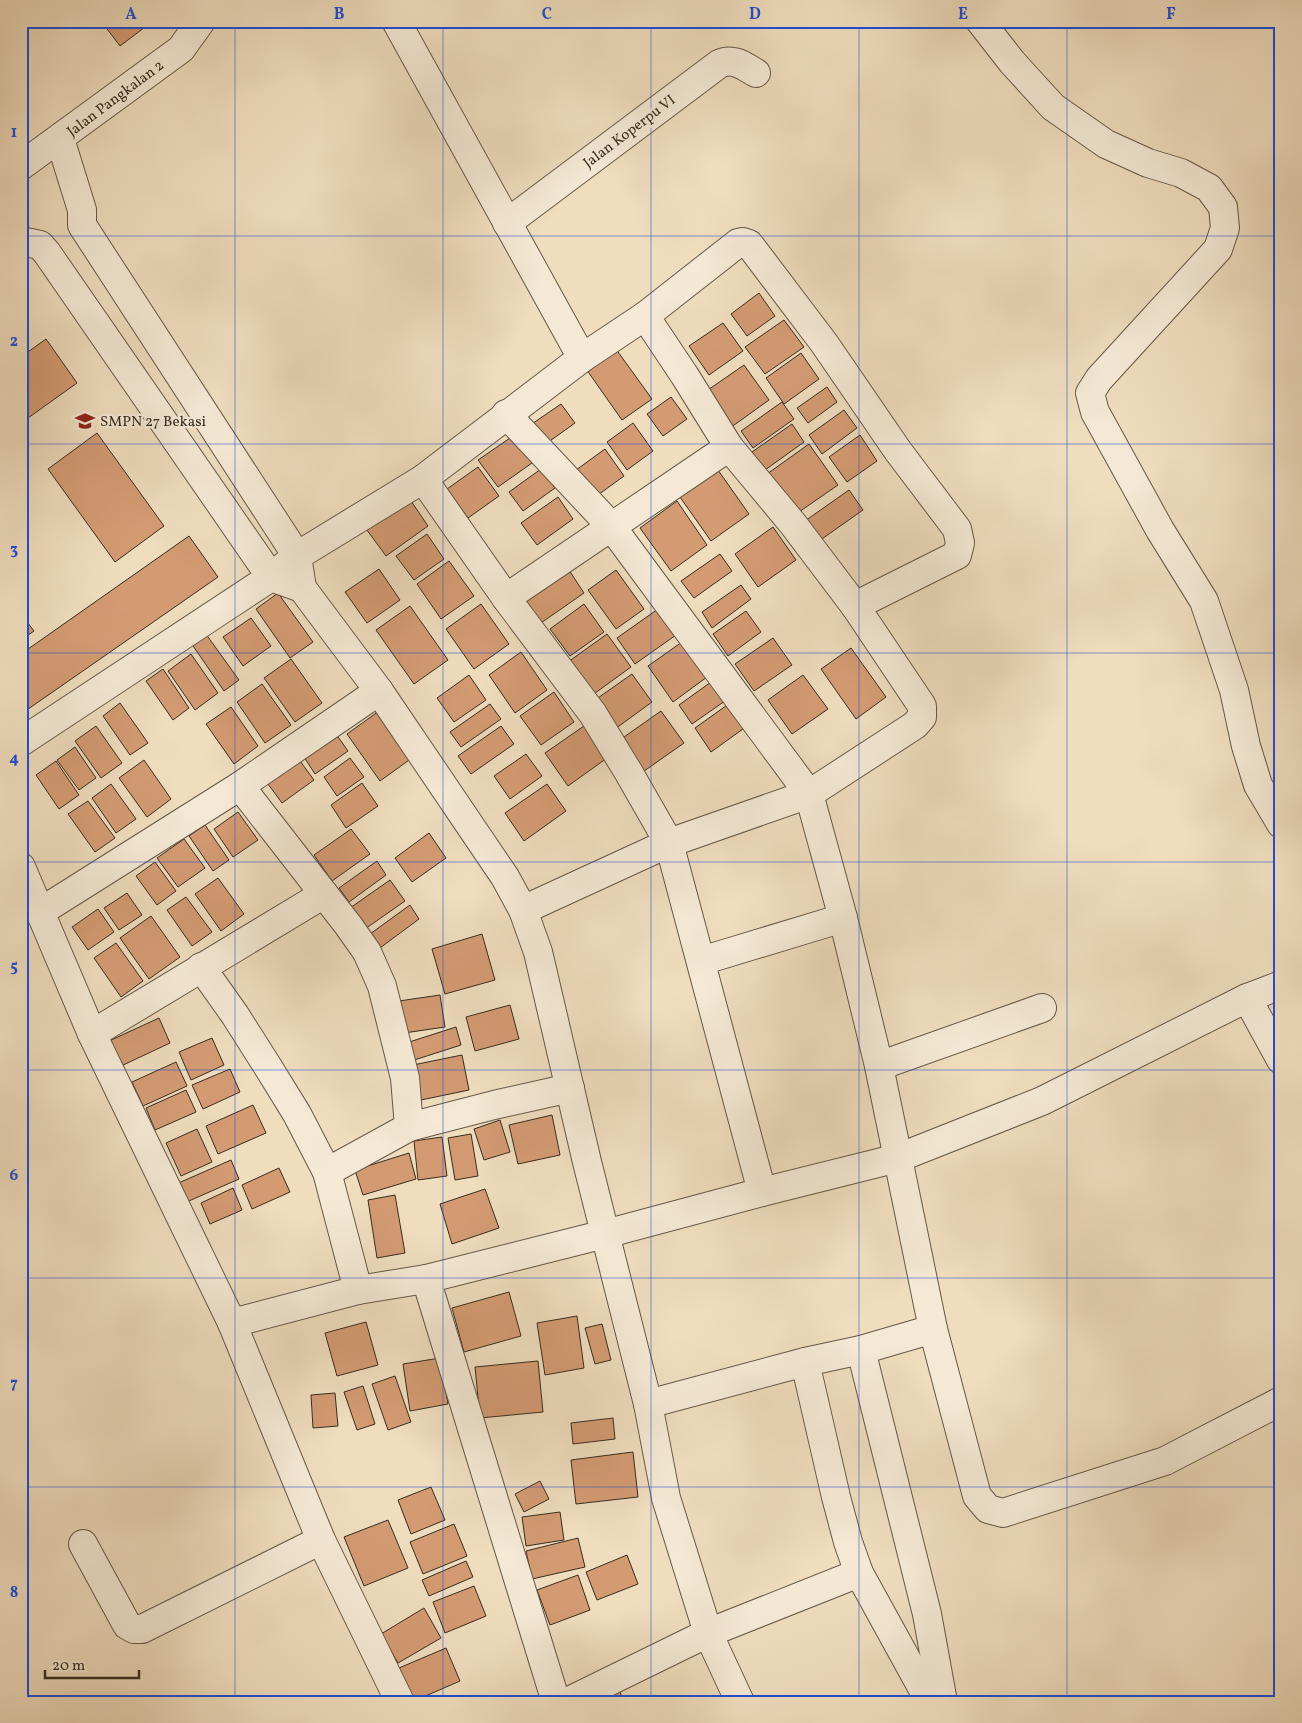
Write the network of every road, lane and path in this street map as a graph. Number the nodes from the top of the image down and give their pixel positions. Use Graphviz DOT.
graph roads {
  1 [pos="201,21"];
  2 [pos="396,21"];
  3 [pos="980,21"];
  4 [pos="756,73"];
  5 [pos="60,139"];
  6 [pos="21,166"];
  7 [pos="507,223"];
  8 [pos="82,225"];
  9 [pos="21,241"];
  10 [pos="47,253"];
  11 [pos="645,316"];
  12 [pos="582,358"];
  13 [pos="506,414"];
  14 [pos="729,447"];
  15 [pos="423,479"];
  16 [pos="611,526"];
  17 [pos="298,556"];
  18 [pos="271,577"];
  19 [pos="302,588"];
  20 [pos="506,598"];
  21 [pos="855,606"];
  22 [pos="379,691"];
  23 [pos="21,742"];
  24 [pos="240,786"];
  25 [pos="809,794"];
  26 [pos="1281,824"];
  27 [pos="669,843"];
  28 [pos="21,868"];
  29 [pos="324,894"];
  30 [pos="523,910"];
  31 [pos="40,912"];
  32 [pos="843,918"];
  33 [pos="701,961"];
  34 [pos="201,967"];
  35 [pos="1281,985"];
  36 [pos="1247,998"];
  37 [pos="1042,1008"];
  38 [pos="92,1034"];
  39 [pos="1281,1060"];
  40 [pos="878,1066"];
  41 [pos="570,1088"];
  42 [pos="409,1127"];
  43 [pos="898,1158"];
  44 [pos="327,1172"];
  45 [pos="762,1192"];
  46 [pos="605,1234"];
  47 [pos="426,1279"];
  48 [pos="358,1290"];
  49 [pos="232,1323"];
  50 [pos="933,1329"];
  51 [pos="862,1350"];
  52 [pos="805,1362"];
  53 [pos="1281,1401"];
  54 [pos="648,1404"];
  55 [pos="322,1540"];
  56 [pos="83,1544"];
  57 [pos="859,1573"];
  58 [pos="708,1633"];
  59 [pos="400,1702"];
  60 [pos="556,1702"];
  61 [pos="567,1702"];
  62 [pos="740,1702"];
  63 [pos="930,1702"];
  64 [pos="942,1702"];
  1 -- 5 [label="street, Jalan Pangkalan 2"];
  2 -- 7 [label="street"];
  3 -- 26 [label="street"];
  4 -- 7 [label="street, Jalan Koperpu VI"];
  5 -- 6 [label="street, Jalan Pangkalan 2"];
  5 -- 8 [label="street"];
  7 -- 12 [label="street"];
  8 -- 10 [label="street"];
  8 -- 17 [label="street"];
  9 -- 10 [label="street"];
  10 -- 18 [label="street"];
  11 -- 12 [label="street"];
  11 -- 14 [label="street"];
  11 -- 21 [label="street"];
  12 -- 13 [label="street"];
  13 -- 15 [label="street"];
  13 -- 16 [label="street"];
  14 -- 16 [label="street"];
  14 -- 21 [label="street"];
  15 -- 17 [label="street"];
  15 -- 20 [label="street"];
  16 -- 20 [label="street"];
  16 -- 25 [label="street"];
  17 -- 18 [label="street"];
  17 -- 19 [label="street"];
  18 -- 19 [label="street"];
  18 -- 23 [label="street"];
  19 -- 22 [label="street"];
  20 -- 27 [label="street"];
  21 -- 25 [label="street"];
  22 -- 24 [label="street"];
  22 -- 30 [label="street"];
  24 -- 29 [label="street"];
  24 -- 31 [label="street"];
  25 -- 27 [label="street"];
  25 -- 32 [label="street"];
  27 -- 30 [label="street"];
  27 -- 33 [label="street"];
  28 -- 31 [label="street"];
  29 -- 34 [label="street"];
  29 -- 42 [label="street"];
  30 -- 41 [label="street"];
  31 -- 38 [label="street"];
  32 -- 33 [label="street"];
  32 -- 40 [label="street"];
  33 -- 45 [label="street"];
  34 -- 38 [label="street"];
  34 -- 44 [label="street"];
  35 -- 36 [label="street"];
  36 -- 39 [label="street"];
  36 -- 43 [label="street"];
  37 -- 40 [label="street"];
  38 -- 49 [label="street"];
  40 -- 43 [label="street"];
  41 -- 42 [label="street"];
  41 -- 46 [label="street"];
  42 -- 44 [label="street"];
  43 -- 45 [label="street"];
  43 -- 50 [label="street"];
  44 -- 48 [label="street"];
  45 -- 46 [label="street"];
  46 -- 47 [label="street"];
  46 -- 54 [label="street"];
  47 -- 48 [label="street"];
  47 -- 60 [label="street"];
  48 -- 49 [label="street"];
  49 -- 55 [label="street"];
  50 -- 51 [label="street"];
  50 -- 53 [label="street"];
  51 -- 52 [label="street"];
  51 -- 64 [label="street"];
  52 -- 54 [label="street"];
  52 -- 57 [label="street"];
  54 -- 58 [label="street"];
  55 -- 56 [label="street"];
  55 -- 59 [label="street"];
  57 -- 58 [label="street"];
  57 -- 63 [label="street"];
  58 -- 61 [label="street"];
  58 -- 62 [label="street"];
}
